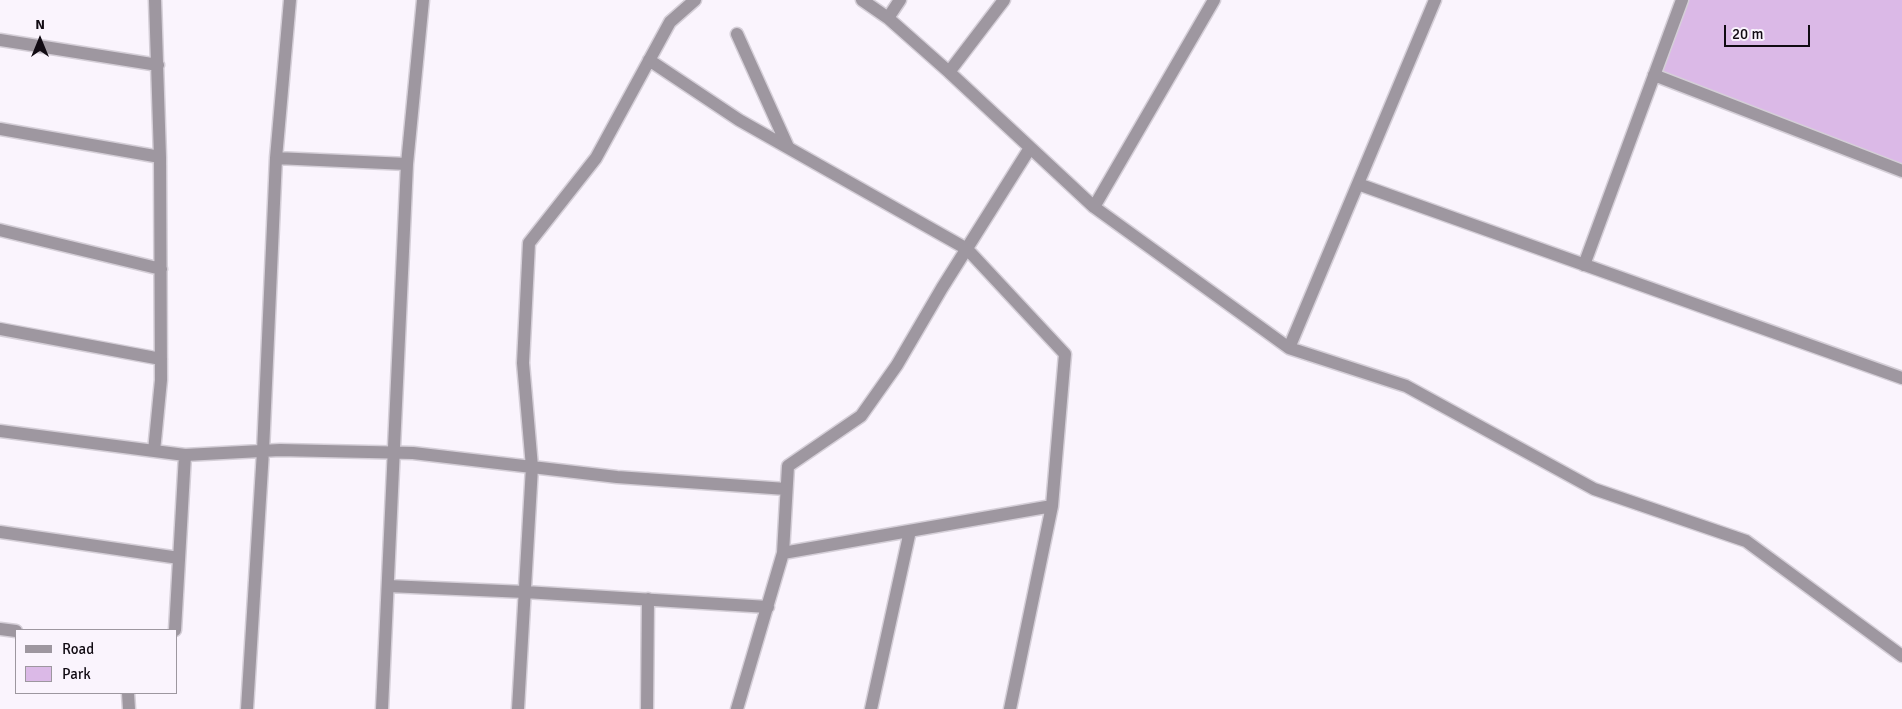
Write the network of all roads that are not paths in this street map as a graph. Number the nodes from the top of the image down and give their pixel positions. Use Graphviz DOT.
graph roads {
  1 [pos="155,0"];
  2 [pos="290,0"];
  3 [pos="423,0"];
  4 [pos="695,0"];
  5 [pos="862,0"];
  6 [pos="900,0"];
  7 [pos="1004,0"];
  8 [pos="1214,0"];
  9 [pos="1435,0"];
  10 [pos="1682,0"];
  11 [pos="888,18"];
  12 [pos="737,34"];
  13 [pos="0,40"];
  14 [pos="649,60"];
  15 [pos="158,65"];
  16 [pos="949,72"];
  17 [pos="1654,75"];
  18 [pos="0,129"];
  19 [pos="788,147"];
  20 [pos="1030,148"];
  21 [pos="160,157"];
  22 [pos="276,158"];
  23 [pos="408,164"];
  24 [pos="1902,171"];
  25 [pos="1358,184"];
  26 [pos="1094,207"];
  27 [pos="0,230"];
  28 [pos="967,250"];
  29 [pos="1584,265"];
  30 [pos="161,269"];
  31 [pos="0,329"];
  32 [pos="1289,348"];
  33 [pos="161,359"];
  34 [pos="1902,378"];
  35 [pos="0,431"];
  36 [pos="154,451"];
  37 [pos="263,451"];
  38 [pos="394,452"];
  39 [pos="185,455"];
  40 [pos="532,467"];
  41 [pos="786,489"];
  42 [pos="1052,506"];
  43 [pos="910,531"];
  44 [pos="0,532"];
  45 [pos="783,553"];
  46 [pos="179,558"];
  47 [pos="388,586"];
  48 [pos="524,592"];
  49 [pos="648,599"];
  50 [pos="768,607"];
  51 [pos="0,629"];
  52 [pos="175,629"];
  53 [pos="15,631"];
  54 [pos="1902,656"];
  55 [pos="128,694"];
  56 [pos="129,709"];
  57 [pos="247,709"];
  58 [pos="382,709"];
  59 [pos="518,709"];
  60 [pos="646,709"];
  61 [pos="737,709"];
  62 [pos="871,709"];
  63 [pos="1010,709"];
  1 -- 15 [label="street"];
  2 -- 22 [label="street"];
  3 -- 23 [label="street"];
  4 -- 14 [label="street"];
  5 -- 11 [label="street"];
  6 -- 11 [label="street"];
  7 -- 16 [label="street"];
  8 -- 26 [label="street"];
  9 -- 25 [label="street"];
  10 -- 17 [label="street"];
  11 -- 16 [label="street"];
  12 -- 19 [label="street"];
  13 -- 15 [label="street"];
  14 -- 19 [label="street"];
  14 -- 40 [label="street"];
  15 -- 21 [label="street"];
  16 -- 20 [label="street"];
  17 -- 24 [label="street"];
  17 -- 29 [label="street"];
  18 -- 21 [label="street"];
  19 -- 28 [label="street"];
  20 -- 26 [label="street"];
  20 -- 28 [label="street"];
  21 -- 30 [label="street"];
  22 -- 23 [label="street"];
  22 -- 37 [label="street"];
  23 -- 38 [label="street"];
  25 -- 29 [label="street"];
  25 -- 32 [label="street"];
  26 -- 32 [label="street"];
  27 -- 30 [label="street"];
  28 -- 41 [label="street"];
  28 -- 42 [label="street"];
  29 -- 34 [label="street"];
  30 -- 33 [label="street"];
  31 -- 33 [label="street"];
  32 -- 54 [label="street"];
  33 -- 36 [label="street"];
  35 -- 36 [label="street"];
  36 -- 39 [label="street"];
  37 -- 38 [label="street"];
  37 -- 39 [label="street"];
  37 -- 57 [label="street"];
  38 -- 40 [label="street"];
  38 -- 47 [label="street"];
  39 -- 46 [label="street"];
  40 -- 41 [label="street"];
  40 -- 48 [label="street"];
  41 -- 45 [label="street"];
  42 -- 43 [label="street"];
  42 -- 63 [label="street"];
  43 -- 45 [label="street"];
  43 -- 62 [label="street"];
  44 -- 46 [label="street"];
  45 -- 50 [label="street"];
  46 -- 52 [label="street"];
  47 -- 48 [label="street"];
  47 -- 58 [label="street"];
  48 -- 49 [label="street"];
  48 -- 59 [label="street"];
  49 -- 50 [label="street"];
  49 -- 60 [label="street"];
  50 -- 61 [label="street"];
  51 -- 53 [label="street"];
  55 -- 56 [label="street"];
}
